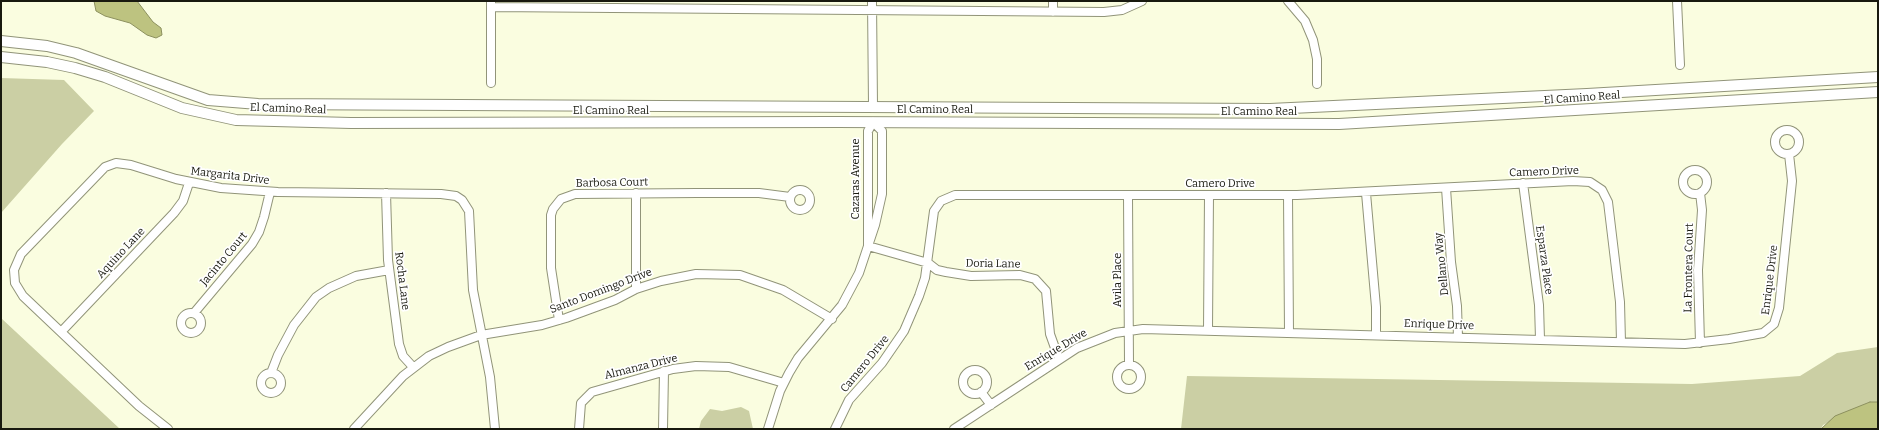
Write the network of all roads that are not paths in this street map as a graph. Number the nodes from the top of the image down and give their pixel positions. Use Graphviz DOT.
graph roads {
  1 [pos="872,1"];
  2 [pos="1053,1"];
  3 [pos="1142,1"];
  4 [pos="1288,1"];
  5 [pos="1677,1"];
  6 [pos="491,4"];
  7 [pos="696,5"];
  8 [pos="872,10"];
  9 [pos="1053,12"];
  10 [pos="1,41"];
  11 [pos="1,57"];
  12 [pos="1680,65"];
  13 [pos="1874,77"];
  14 [pos="491,83"];
  15 [pos="1317,84"];
  16 [pos="1874,92"];
  17 [pos="873,106"];
  18 [pos="873,122"];
  19 [pos="1789,154"];
  20 [pos="189,183"];
  21 [pos="1523,184"];
  22 [pos="1446,188"];
  23 [pos="270,192"];
  24 [pos="386,193"];
  25 [pos="636,193"];
  26 [pos="1366,193"];
  27 [pos="1700,193"];
  28 [pos="1128,195"];
  29 [pos="1209,195"];
  30 [pos="1288,195"];
  31 [pos="790,197"];
  32 [pos="868,246"];
  33 [pos="928,263"];
  34 [pos="389,270"];
  35 [pos="636,289"];
  36 [pos="194,313"];
  37 [pos="832,319"];
  38 [pos="559,320"];
  39 [pos="1208,330"];
  40 [pos="1129,331"];
  41 [pos="61,332"];
  42 [pos="1289,332"];
  43 [pos="1376,334"];
  44 [pos="481,335"];
  45 [pos="1458,337"];
  46 [pos="1540,339"];
  47 [pos="1621,342"];
  48 [pos="1700,343"];
  49 [pos="1059,359"];
  50 [pos="1129,365"];
  51 [pos="413,367"];
  52 [pos="664,371"];
  53 [pos="271,373"];
  54 [pos="784,383"];
  55 [pos="982,392"];
  56 [pos="991,405"];
  57 [pos="168,429"];
  58 [pos="354,429"];
  59 [pos="495,429"];
  60 [pos="578,429"];
  61 [pos="663,429"];
  62 [pos="768,429"];
  63 [pos="835,429"];
  64 [pos="954,429"];
  1 -- 8 [label="street"];
  2 -- 9 [label="street"];
  3 -- 9 [label="street"];
  4 -- 15 [label="street"];
  5 -- 12 [label="street"];
  6 -- 7 [label="street"];
  6 -- 14 [label="street"];
  7 -- 8 [label="street"];
  8 -- 9 [label="street"];
  8 -- 17 [label="street"];
  10 -- 17 [label="main road, El Camino Real"];
  11 -- 18 [label="main road, El Camino Real"];
  13 -- 16 [label="main road"];
  13 -- 17 [label="main road, El Camino Real"];
  16 -- 18 [label="main road, El Camino Real"];
  17 -- 18 [label="main road"];
  18 -- 32 [label="street, Cazaras Avenue"];
  18 -- 32 [label="street, Cazaras Avenue"];
  19 -- 48 [label="street, Enrique Drive"];
  20 -- 23 [label="street, Margarita Drive"];
  20 -- 41 [label="street, Aquino Lane"];
  20 -- 41 [label="street, Margarita Drive"];
  21 -- 22 [label="street, Camero Drive"];
  21 -- 46 [label="street, Esparza Place"];
  21 -- 47 [label="street, Camero Drive"];
  22 -- 26 [label="street, Camero Drive"];
  22 -- 45 [label="street, Dellano Way"];
  23 -- 24 [label="street, Margarita Drive"];
  23 -- 36 [label="street, Jacinto Court"];
  24 -- 34 [label="street, Rocha Lane"];
  24 -- 44 [label="street, Margarita Drive"];
  25 -- 31 [label="street, Barbosa Court"];
  25 -- 35 [label="street"];
  25 -- 38 [label="street, Barbosa Court"];
  26 -- 30 [label="street, Camero Drive"];
  26 -- 43 [label="street"];
  27 -- 48 [label="street, La Frontera Court"];
  28 -- 29 [label="street, Camero Drive"];
  28 -- 33 [label="street, Camero Drive"];
  28 -- 40 [label="street, Avila Place"];
  29 -- 30 [label="street, Camero Drive"];
  29 -- 39 [label="street"];
  30 -- 42 [label="street"];
  32 -- 33 [label="street, Doria Lane"];
  32 -- 37 [label="street, Cazaras Avenue"];
  33 -- 49 [label="street, Doria Lane"];
  33 -- 63 [label="street, Camero Drive"];
  34 -- 51 [label="street, Rocha Lane"];
  34 -- 53 [label="street"];
  35 -- 37 [label="street, Santo Domingo Drive"];
  35 -- 38 [label="street, Santo Domingo Drive"];
  37 -- 54 [label="street, Cazaras Avenue"];
  38 -- 44 [label="street, Santo Domingo Drive"];
  39 -- 40 [label="street, Enrique Drive"];
  39 -- 42 [label="street, Enrique Drive"];
  40 -- 49 [label="street, Enrique Drive"];
  40 -- 50 [label="street, Avila Place"];
  41 -- 57 [label="street, Margarita Drive"];
  42 -- 43 [label="street, Enrique Drive"];
  43 -- 45 [label="street, Enrique Drive"];
  44 -- 51 [label="street, Santo Domingo Drive"];
  44 -- 59 [label="street, Margarita Drive"];
  45 -- 46 [label="street, Enrique Drive"];
  46 -- 47 [label="street, Enrique Drive"];
  47 -- 48 [label="street, Enrique Drive"];
  49 -- 56 [label="street, Enrique Drive"];
  51 -- 58 [label="street, Santo Domingo Drive"];
  52 -- 54 [label="street, Almanza Drive"];
  52 -- 60 [label="street, Almanza Drive"];
  52 -- 61 [label="street"];
  54 -- 62 [label="street, Cazaras Avenue"];
  55 -- 56 [label="street"];
  56 -- 64 [label="street, Enrique Drive"];
}
